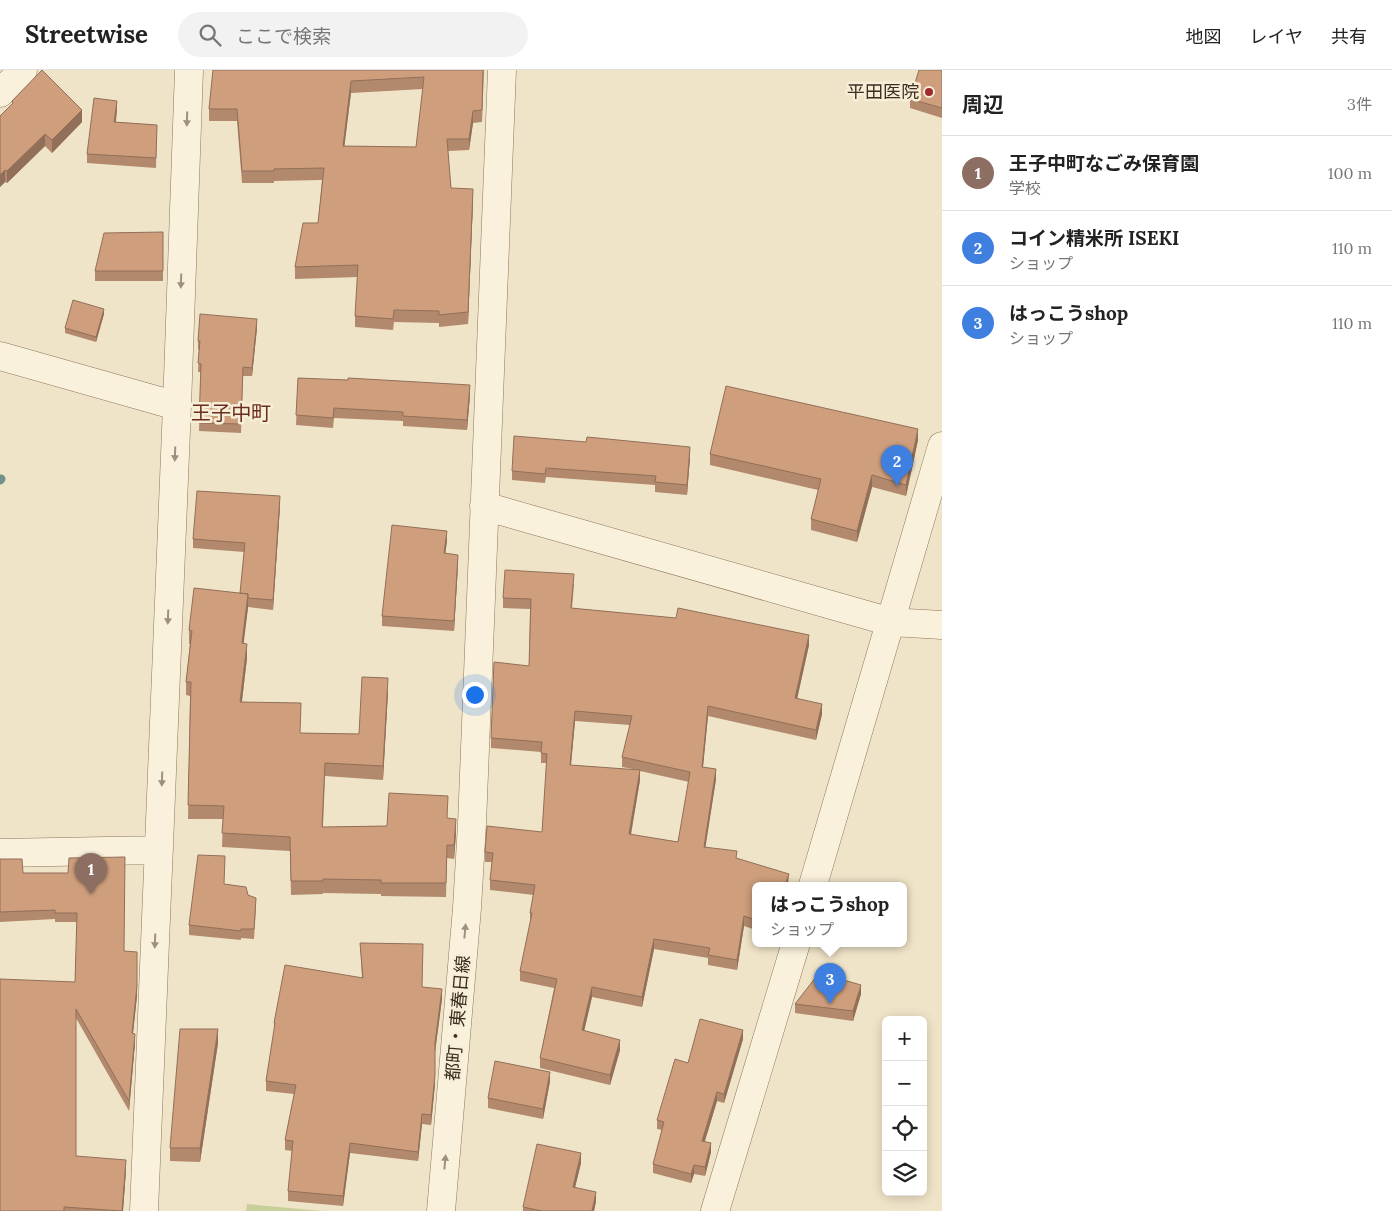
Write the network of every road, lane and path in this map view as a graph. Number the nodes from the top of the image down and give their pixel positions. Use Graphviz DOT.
graph roads {
  1 [pos="23,70"];
  2 [pos="189,70"];
  3 [pos="502,70"];
  4 [pos="0,93"];
  5 [pos="1,361"];
  6 [pos="177,406"];
  7 [pos="942,446"];
  8 [pos="484,506"];
  9 [pos="891,622"];
  10 [pos="942,625"];
  11 [pos="159,850"];
  12 [pos="0,853"];
  13 [pos="814,882"];
  14 [pos="795,947"];
  15 [pos="144,1211"];
  16 [pos="442,1211"];
  17 [pos="715,1211"];
  1 -- 4 [label="street"];
  2 -- 6 [label="street, one-way"];
  3 -- 8 [label="street, 都町・東春日線"];
  5 -- 6 [label="street"];
  6 -- 11 [label="street, one-way"];
  7 -- 9 [label="street"];
  8 -- 9 [label="street"];
  16 -- 8 [label="street, 都町・東春日線, one-way"];
  9 -- 10 [label="street"];
  9 -- 13 [label="street"];
  11 -- 12 [label="street"];
  11 -- 15 [label="street, one-way"];
  14 -- 17 [label="street"];
}
